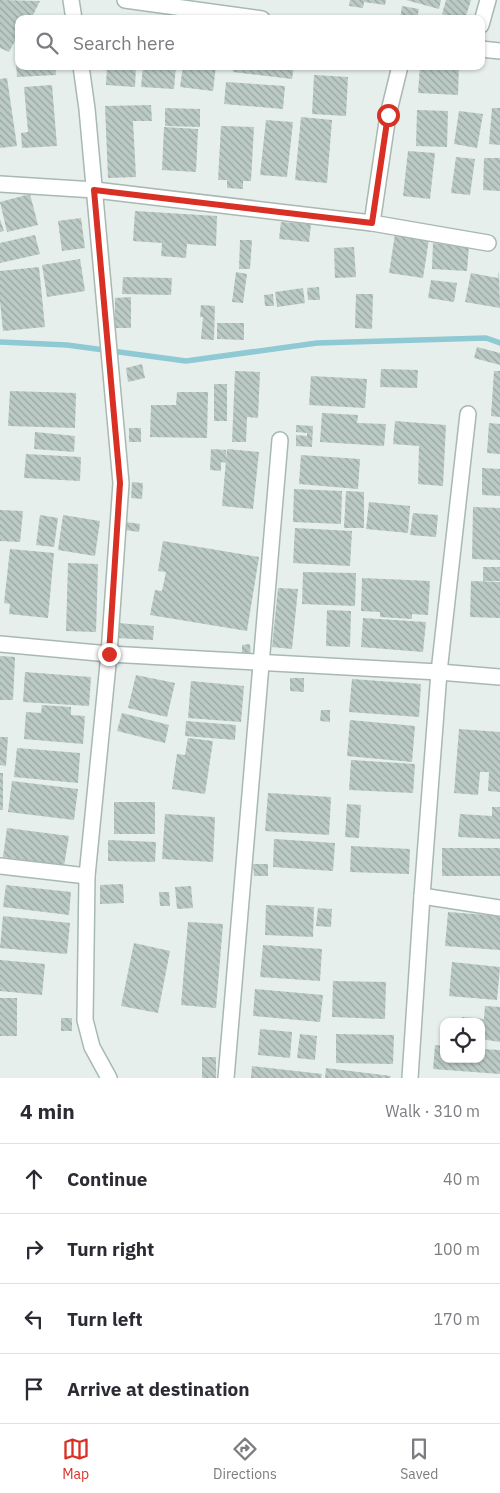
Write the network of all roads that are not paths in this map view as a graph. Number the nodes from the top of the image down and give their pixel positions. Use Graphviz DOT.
graph roads {
  1 [pos="71,0"];
  2 [pos="125,0"];
  3 [pos="488,0"];
  4 [pos="73,15"];
  5 [pos="233,15"];
  6 [pos="484,15"];
  7 [pos="485,49"];
  8 [pos="500,51"];
  9 [pos="82,70"];
  10 [pos="399,70"];
  11 [pos="0,184"];
  12 [pos="94,190"];
  13 [pos="372,223"];
  14 [pos="488,242"];
  15 [pos="468,414"];
  16 [pos="280,440"];
  17 [pos="0,644"];
  18 [pos="109,654"];
  19 [pos="260,663"];
  20 [pos="439,672"];
  21 [pos="500,677"];
  22 [pos="0,866"];
  23 [pos="87,876"];
  24 [pos="422,896"];
  25 [pos="500,908"];
  26 [pos="110,1078"];
  27 [pos="226,1078"];
  28 [pos="410,1078"];
  1 -- 4 [label="street"];
  2 -- 5 [label="street"];
  3 -- 6 [label="street"];
  7 -- 8 [label="street"];
  9 -- 12 [label="street"];
  10 -- 13 [label="street"];
  11 -- 12 [label="street"];
  12 -- 13 [label="street"];
  12 -- 18 [label="street"];
  13 -- 14 [label="street"];
  15 -- 20 [label="street"];
  16 -- 19 [label="street"];
  17 -- 18 [label="street"];
  18 -- 19 [label="street"];
  18 -- 23 [label="street"];
  19 -- 20 [label="street"];
  19 -- 27 [label="street"];
  20 -- 21 [label="street"];
  20 -- 24 [label="street"];
  22 -- 23 [label="street"];
  23 -- 26 [label="street"];
  24 -- 25 [label="street"];
  24 -- 28 [label="street"];
}
